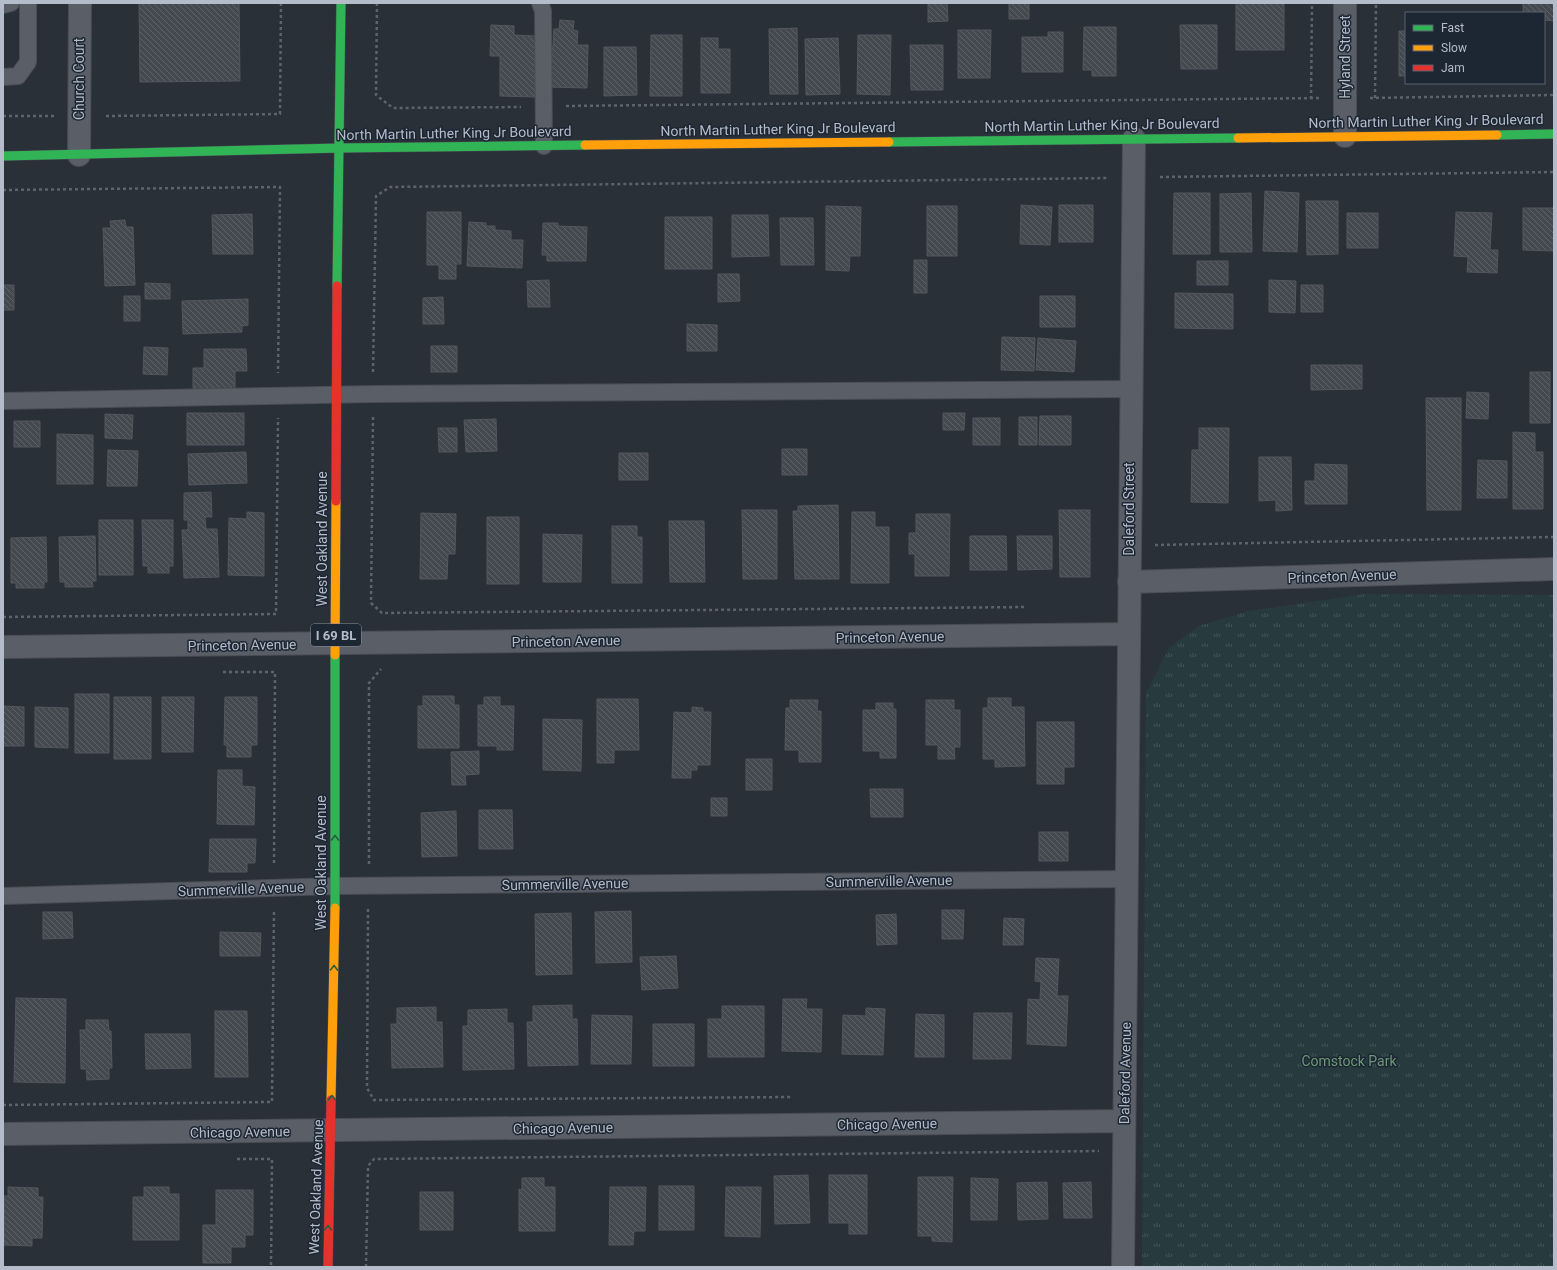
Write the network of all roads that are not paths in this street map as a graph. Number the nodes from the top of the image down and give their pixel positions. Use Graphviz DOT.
graph roads {
  1 [pos="10,3"];
  2 [pos="28,3"];
  3 [pos="80,3"];
  4 [pos="342,3"];
  5 [pos="540,3"];
  6 [pos="1345,3"];
  7 [pos="3,5"];
  8 [pos="3,77"];
  9 [pos="1554,134"];
  10 [pos="1345,136"];
  11 [pos="1134,139"];
  12 [pos="544,146"];
  13 [pos="341,148"];
  14 [pos="79,155"];
  15 [pos="3,156"];
  16 [pos="1130,389"];
  17 [pos="336,395"];
  18 [pos="3,401"];
  19 [pos="1554,569"];
  20 [pos="1129,582"];
  21 [pos="1129,634"];
  22 [pos="336,644"];
  23 [pos="3,647"];
  24 [pos="1127,879"];
  25 [pos="335,886"];
  26 [pos="3,896"];
  27 [pos="1124,1122"];
  28 [pos="332,1131"];
  29 [pos="3,1134"];
  30 [pos="328,1267"];
  31 [pos="1123,1267"];
  1 -- 7 [label="lane"];
  2 -- 8 [label="lane"];
  3 -- 14 [label="street, Church Court"];
  4 -- 13 [label="main road, West Oakland Avenue / I 69 BL"];
  5 -- 12 [label="lane"];
  6 -- 10 [label="street, Hyland Street"];
  9 -- 10 [label="main road, North Martin Luther King Jr Boulevard"];
  10 -- 11 [label="main road, North Martin Luther King Jr Boulevard"];
  11 -- 12 [label="main road, North Martin Luther King Jr Boulevard"];
  11 -- 16 [label="street, Daleford Street"];
  12 -- 13 [label="main road, North Martin Luther King Jr Boulevard"];
  13 -- 14 [label="main road, North Martin Luther King Jr Boulevard"];
  13 -- 17 [label="main road, West Oakland Avenue / I 69 BL"];
  14 -- 15 [label="main road, North Martin Luther King Jr Boulevard"];
  16 -- 17 [label="lane"];
  16 -- 20 [label="street, Daleford Street"];
  17 -- 18 [label="lane"];
  17 -- 22 [label="main road, West Oakland Avenue / I 69 BL"];
  19 -- 20 [label="street, Princeton Avenue"];
  20 -- 21 [label="street, Daleford Street"];
  21 -- 22 [label="street, Princeton Avenue"];
  21 -- 24 [label="street, Daleford Street"];
  22 -- 23 [label="street, Princeton Avenue"];
  25 -- 22 [label="main road, West Oakland Avenue / I 69 BL, one-way"];
  24 -- 25 [label="lane, Summerville Avenue"];
  24 -- 27 [label="street, Daleford Avenue"];
  25 -- 26 [label="lane, Summerville Avenue"];
  28 -- 25 [label="main road, West Oakland Avenue / I 69 BL, one-way"];
  27 -- 28 [label="street, Chicago Avenue"];
  27 -- 31 [label="street, Daleford Avenue"];
  28 -- 29 [label="street, Chicago Avenue"];
  30 -- 28 [label="main road, West Oakland Avenue / I 69 BL, one-way"];
}
